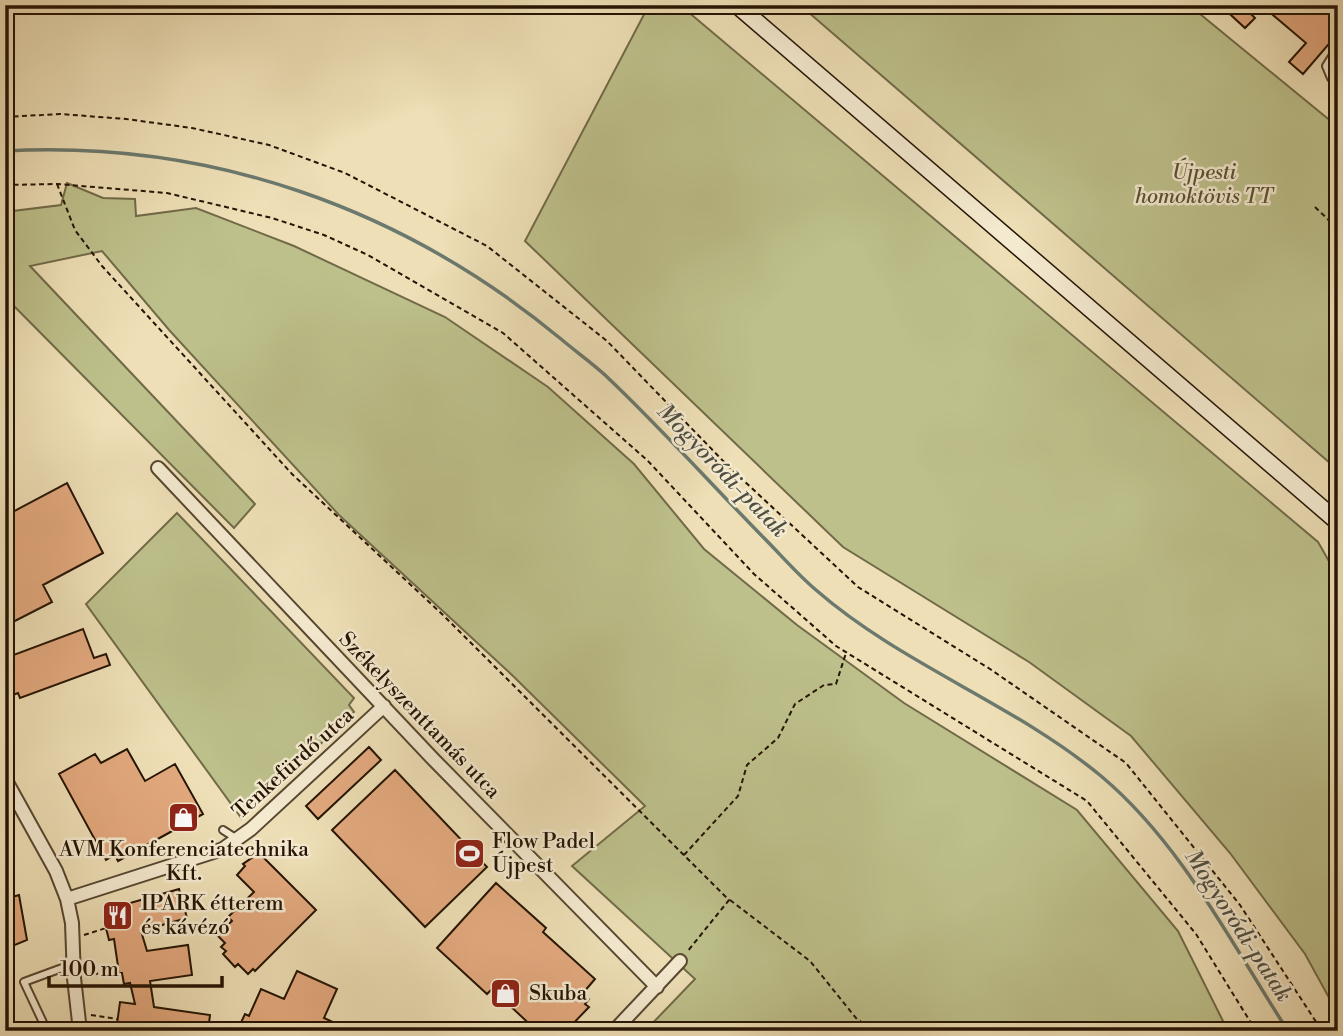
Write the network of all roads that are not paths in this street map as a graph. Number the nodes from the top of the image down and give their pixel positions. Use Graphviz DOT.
graph roads {
  1 [pos="737,5"];
  2 [pos="1338,47"];
  3 [pos="1338,83"];
  4 [pos="158,468"];
  5 [pos="1338,522"];
  6 [pos="384,706"];
  7 [pos="5,779"];
  8 [pos="223,830"];
  9 [pos="237,839"];
  10 [pos="67,899"];
  11 [pos="680,961"];
  12 [pos="73,971"];
  13 [pos="657,987"];
  14 [pos="47,1031"];
  15 [pos="80,1031"];
  16 [pos="614,1031"];
  1 -- 5 [label="main road"];
  2 -- 3 [label="lane"];
  4 -- 6 [label="street, Székelyszenttamás utca"];
  6 -- 9 [label="street, Tenkefürdő utca"];
  6 -- 13 [label="street, Székelyszenttamás utca"];
  7 -- 10 [label="street"];
  8 -- 9 [label="lane"];
  9 -- 10 [label="street, Tenkefürdő utca"];
  10 -- 12 [label="street"];
  11 -- 13 [label="street"];
  12 -- 14 [label="lane"];
  12 -- 15 [label="street"];
  13 -- 16 [label="street"];
}
